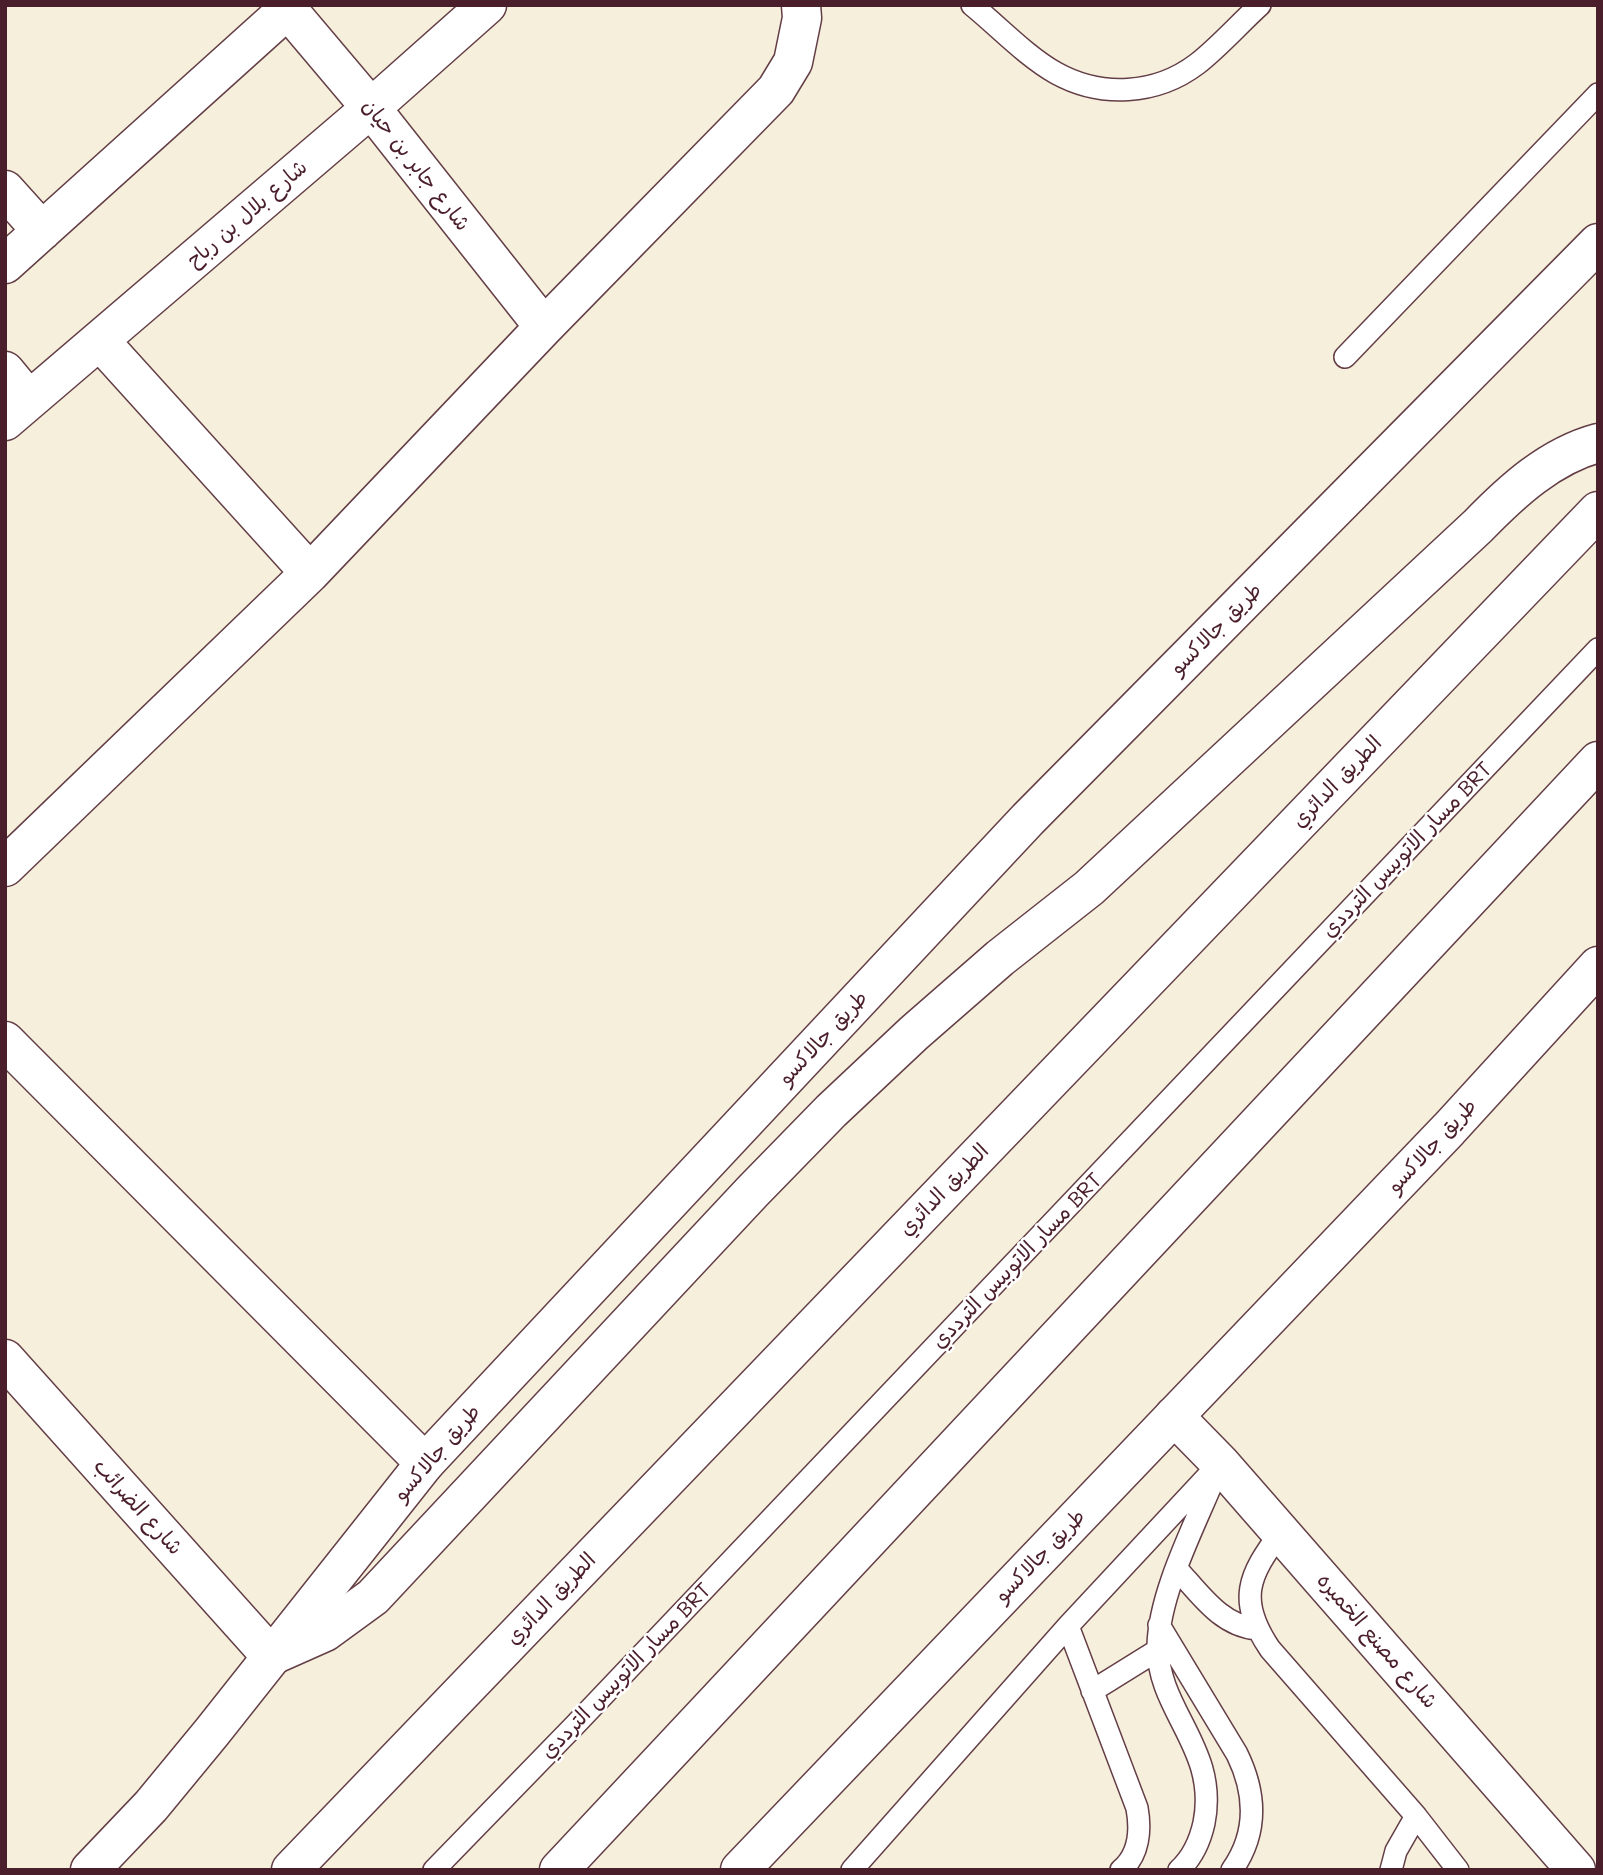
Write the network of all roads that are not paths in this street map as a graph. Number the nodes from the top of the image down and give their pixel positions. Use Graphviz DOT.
graph roads {
  1 [pos="487,5"];
  2 [pos="801,5"];
  3 [pos="972,5"];
  4 [pos="1260,5"];
  5 [pos="286,7"];
  6 [pos="1598,94"];
  7 [pos="372,108"];
  8 [pos="5,190"];
  9 [pos="42,231"];
  10 [pos="1598,243"];
  11 [pos="5,264"];
  12 [pos="544,327"];
  13 [pos="100,341"];
  14 [pos="1345,357"];
  15 [pos="5,371"];
  16 [pos="17,411"];
  17 [pos="1598,443"];
  18 [pos="1598,511"];
  19 [pos="310,573"];
  20 [pos="1598,649"];
  21 [pos="1598,761"];
  22 [pos="9,855"];
  23 [pos="1598,966"];
  24 [pos="5,1041"];
  25 [pos="5,1359"];
  26 [pos="1174,1416"];
  27 [pos="425,1463"];
  28 [pos="1220,1463"];
  29 [pos="1281,1532"];
  30 [pos="1177,1569"];
  31 [pos="1158,1625"];
  32 [pos="1068,1626"];
  33 [pos="1257,1629"];
  34 [pos="1158,1650"];
  35 [pos="271,1656"];
  36 [pos="1092,1691"];
  37 [pos="1416,1816"];
  38 [pos="1238,1867"];
  39 [pos="854,1869"];
  40 [pos="90,1870"];
  41 [pos="291,1870"];
  42 [pos="434,1870"];
  43 [pos="559,1870"];
  44 [pos="740,1870"];
  45 [pos="1121,1870"];
  46 [pos="1179,1870"];
  47 [pos="1391,1870"];
  48 [pos="1458,1870"];
  49 [pos="1576,1870"];
  1 -- 7 [label="main road, شارع بلال بن رباح"];
  2 -- 12 [label="main road"];
  3 -- 4 [label="lane"];
  5 -- 7 [label="main road, شارع جابر بن حيان"];
  5 -- 9 [label="main road"];
  6 -- 14 [label="lane"];
  7 -- 12 [label="main road, شارع جابر بن حيان"];
  7 -- 13 [label="main road, شارع بلال بن رباح"];
  8 -- 9 [label="main road"];
  9 -- 11 [label="main road"];
  10 -- 27 [label="main road, طريق جالاكسو"];
  12 -- 19 [label="main road"];
  13 -- 16 [label="main road, شارع بلال بن رباح"];
  13 -- 19 [label="main road"];
  15 -- 16 [label="main road"];
  17 -- 35 [label="main road"];
  18 -- 41 [label="main road, الطريق الدائري"];
  19 -- 22 [label="main road"];
  20 -- 42 [label="lane, مسار الاتوبيس الترددي BRT"];
  21 -- 43 [label="main road"];
  23 -- 26 [label="main road, طريق جالاكسو"];
  24 -- 27 [label="main road"];
  25 -- 35 [label="main road, شارع الضرائب"];
  26 -- 28 [label="main road, شارع مصنع الخميره"];
  26 -- 44 [label="main road, طريق جالاكسو"];
  27 -- 35 [label="main road, طريق جالاكسو"];
  28 -- 29 [label="main road, شارع مصنع الخميره"];
  28 -- 30 [label="lane"];
  28 -- 32 [label="lane"];
  29 -- 33 [label="lane"];
  29 -- 49 [label="main road, شارع مصنع الخميره"];
  30 -- 31 [label="lane"];
  30 -- 33 [label="lane"];
  31 -- 34 [label="lane"];
  31 -- 38 [label="lane"];
  32 -- 36 [label="lane"];
  32 -- 39 [label="lane"];
  33 -- 37 [label="lane"];
  34 -- 36 [label="lane"];
  34 -- 46 [label="lane"];
  35 -- 40 [label="main road, طريق جالاكسو"];
  36 -- 45 [label="lane"];
  37 -- 47 [label="lane"];
  37 -- 48 [label="lane"];
}
